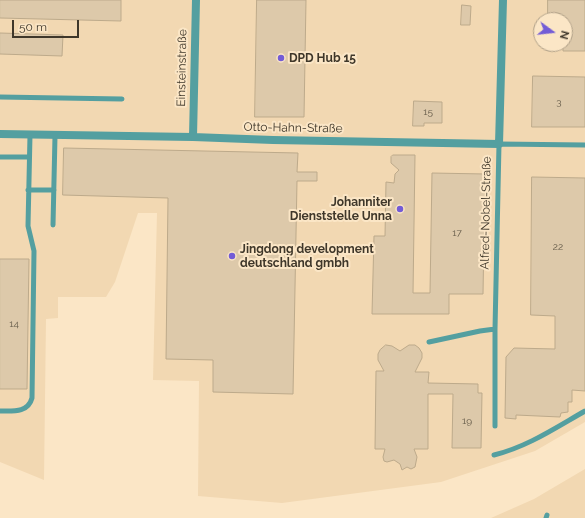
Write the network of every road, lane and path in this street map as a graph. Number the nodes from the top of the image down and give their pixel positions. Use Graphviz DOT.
graph roads {
  1 [pos="196,0"];
  2 [pos="503,0"];
  3 [pos="0,97"];
  4 [pos="122,99"];
  5 [pos="0,134"];
  6 [pos="30,135"];
  7 [pos="56,136"];
  8 [pos="192,137"];
  9 [pos="499,144"];
  10 [pos="585,145"];
  11 [pos="0,157"];
  12 [pos="28,157"];
  13 [pos="28,190"];
  14 [pos="54,190"];
  15 [pos="53,225"];
  16 [pos="495,329"];
  17 [pos="428,342"];
  18 [pos="0,411"];
  19 [pos="585,411"];
  20 [pos="495,426"];
  21 [pos="494,455"];
  1 -- 8 [label="street, Einsteinstraße"];
  2 -- 9 [label="street, Alfred-Nobel-Straße"];
  3 -- 4 [label="lane"];
  5 -- 6 [label="street, Otto-Hahn-Straße"];
  6 -- 7 [label="street, Otto-Hahn-Straße"];
  6 -- 12 [label="lane"];
  7 -- 8 [label="street, Otto-Hahn-Straße"];
  7 -- 14 [label="lane"];
  8 -- 9 [label="street, Otto-Hahn-Straße"];
  9 -- 10 [label="lane, Otto-Hahn-Straße"];
  9 -- 16 [label="lane, Alfred-Nobel-Straße"];
  11 -- 12 [label="lane"];
  12 -- 13 [label="lane"];
  13 -- 14 [label="lane"];
  13 -- 18 [label="lane"];
  14 -- 15 [label="lane"];
  16 -- 17 [label="lane"];
  16 -- 20 [label="lane, Alfred-Nobel-Straße"];
  19 -- 21 [label="lane"];
}
